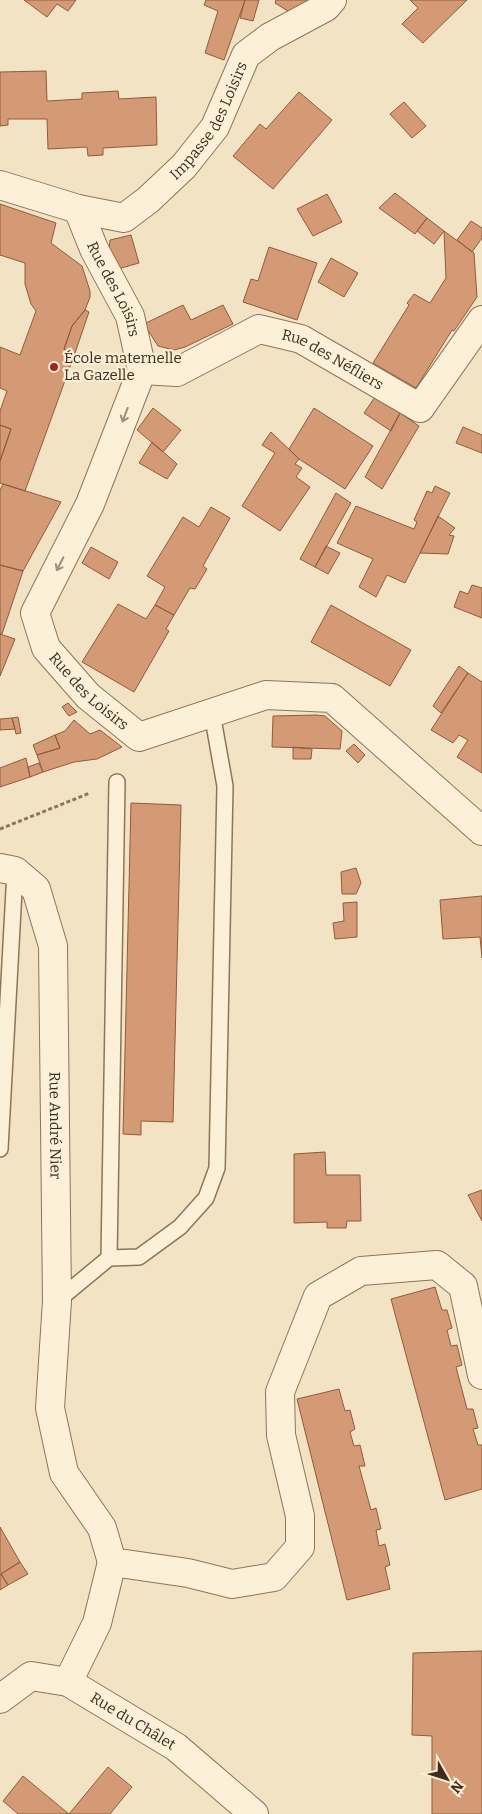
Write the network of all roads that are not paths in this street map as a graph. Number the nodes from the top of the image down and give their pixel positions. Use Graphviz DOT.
graph roads {
  1 [pos="332,0"];
  2 [pos="0,185"];
  3 [pos="78,209"];
  4 [pos="482,320"];
  5 [pos="142,370"];
  6 [pos="212,713"];
  7 [pos="117,782"];
  8 [pos="482,831"];
  9 [pos="8,869"];
  10 [pos="0,1149"];
  11 [pos="109,1258"];
  12 [pos="57,1301"];
  13 [pos="482,1376"];
  14 [pos="112,1562"];
  15 [pos="68,1682"];
  16 [pos="0,1698"];
  17 [pos="254,1814"];
  1 -- 3 [label="street, Impasse des Loisirs"];
  2 -- 3 [label="street"];
  3 -- 5 [label="street, Rue des Loisirs"];
  4 -- 5 [label="street, Rue des Néfliers"];
  5 -- 6 [label="street, Rue des Loisirs, one-way"];
  6 -- 8 [label="street, Rue des Loisirs"];
  6 -- 11 [label="lane"];
  7 -- 11 [label="lane"];
  9 -- 10 [label="lane"];
  9 -- 12 [label="street, Rue André Nier"];
  11 -- 12 [label="lane"];
  12 -- 14 [label="street, Rue André Nier"];
  13 -- 14 [label="street"];
  14 -- 15 [label="street"];
  15 -- 16 [label="street, Rue du Châlet"];
  15 -- 17 [label="street, Rue du Châlet"];
}
